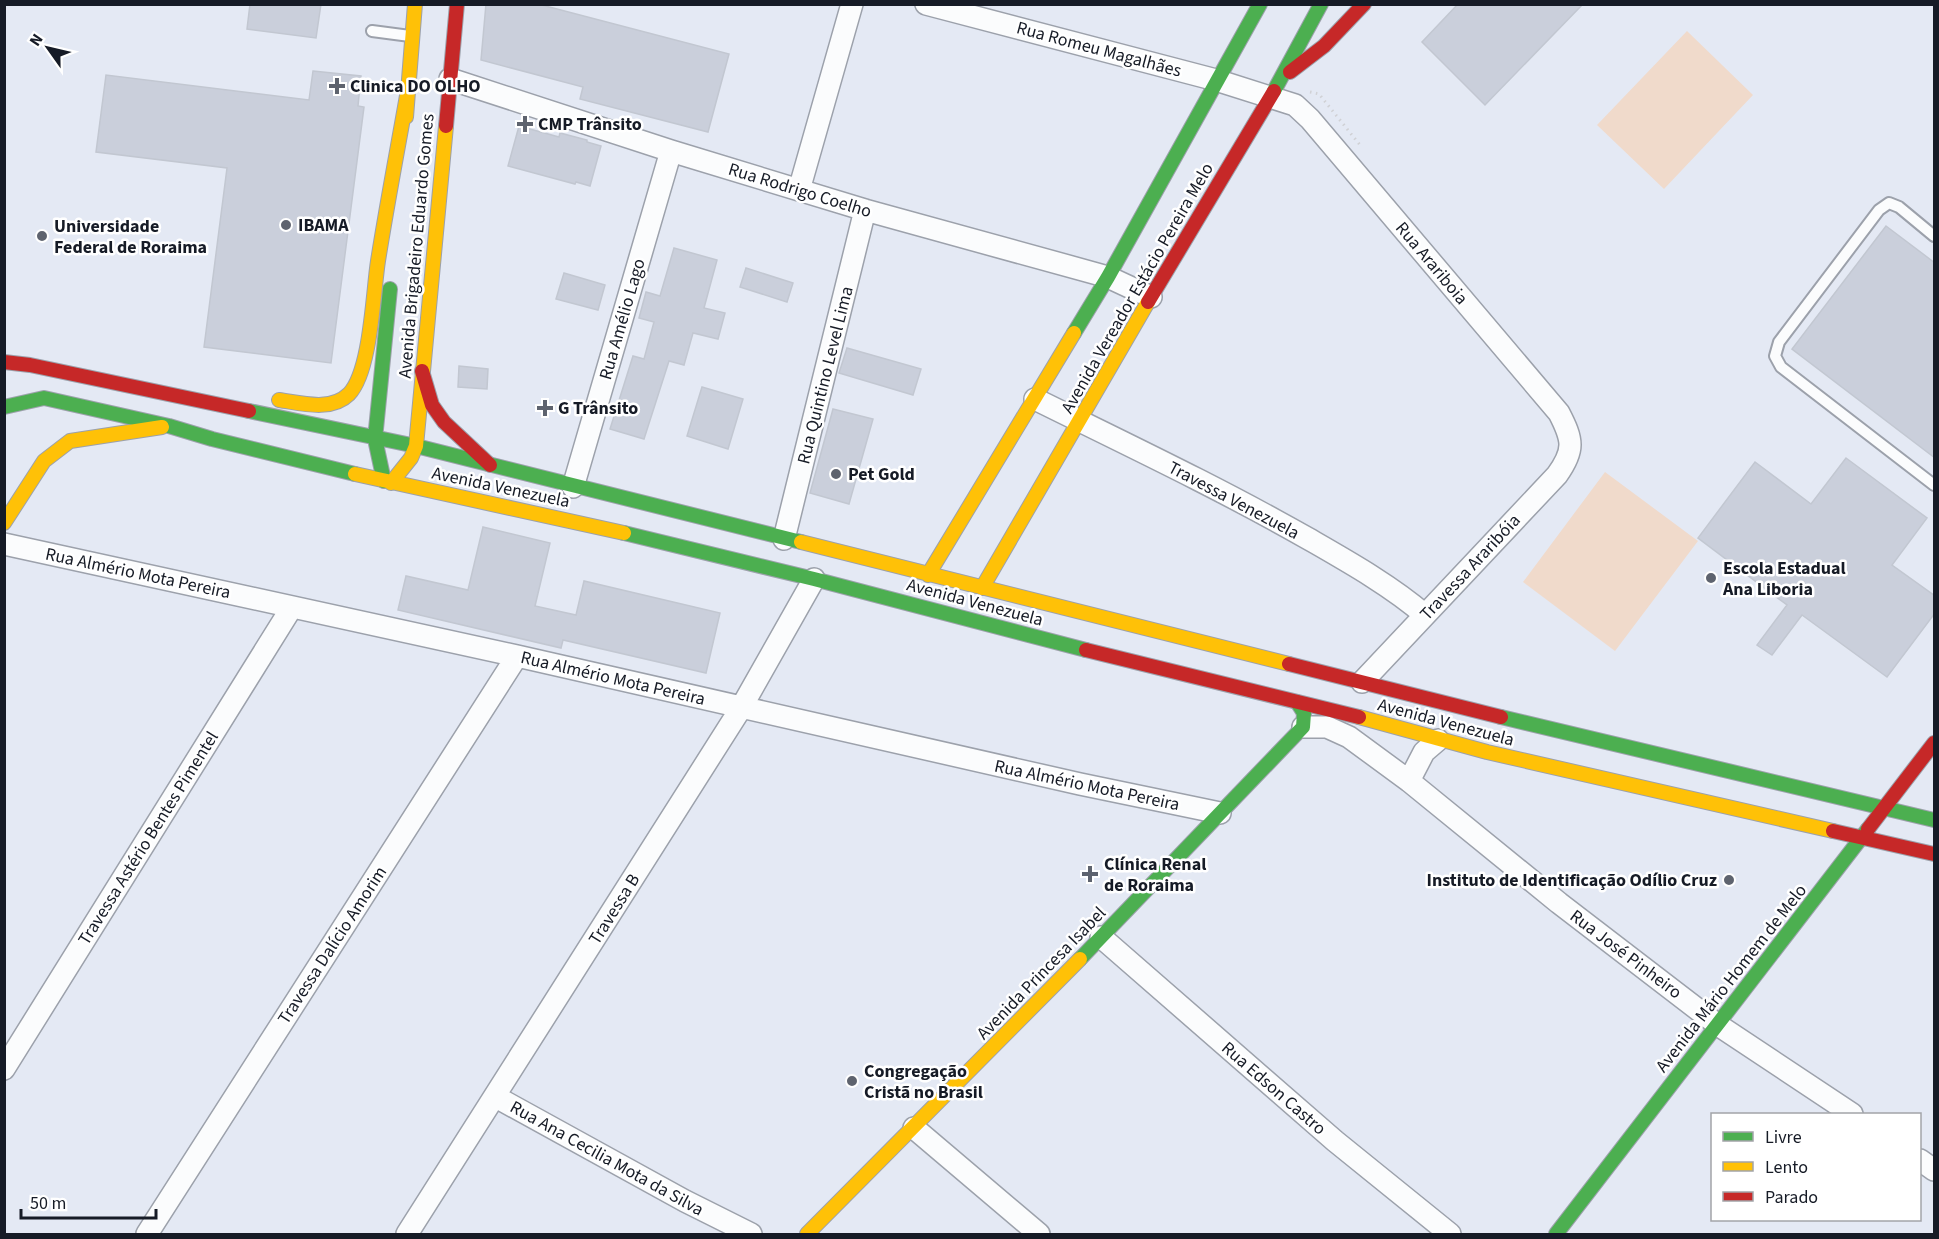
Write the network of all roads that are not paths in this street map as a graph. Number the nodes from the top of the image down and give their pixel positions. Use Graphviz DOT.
graph roads {
  1 [pos="416,4"];
  2 [pos="458,4"];
  3 [pos="852,4"];
  4 [pos="926,4"];
  5 [pos="1260,4"];
  6 [pos="1321,4"];
  7 [pos="1364,4"];
  8 [pos="372,31"];
  9 [pos="413,36"];
  10 [pos="450,79"];
  11 [pos="1216,80"];
  12 [pos="1277,86"];
  13 [pos="408,90"];
  14 [pos="671,151"];
  15 [pos="799,190"];
  16 [pos="865,210"];
  17 [pos="1935,236"];
  18 [pos="393,253"];
  19 [pos="391,276"];
  20 [pos="1108,277"];
  21 [pos="1151,297"];
  22 [pos="4,362"];
  23 [pos="30,365"];
  24 [pos="422,371"];
  25 [pos="220,391"];
  26 [pos="266,398"];
  27 [pos="1035,399"];
  28 [pos="4,407"];
  29 [pos="1080,421"];
  30 [pos="169,426"];
  31 [pos="375,439"];
  32 [pos="416,446"];
  33 [pos="1571,448"];
  34 [pos="492,466"];
  35 [pos="388,482"];
  36 [pos="1935,485"];
  37 [pos="573,487"];
  38 [pos="4,523"];
  39 [pos="784,539"];
  40 [pos="4,544"];
  41 [pos="928,575"];
  42 [pos="814,579"];
  43 [pos="982,588"];
  44 [pos="292,607"];
  45 [pos="1425,615"];
  46 [pos="1200,642"];
  47 [pos="518,656"];
  48 [pos="1180,674"];
  49 [pos="1362,682"];
  50 [pos="1297,702"];
  51 [pos="741,708"];
  52 [pos="1303,727"];
  53 [pos="1581,736"];
  54 [pos="1438,740"];
  55 [pos="1935,743"];
  56 [pos="1568,771"];
  57 [pos="1409,781"];
  58 [pos="1884,808"];
  59 [pos="1220,813"];
  60 [pos="1935,820"];
  61 [pos="1861,839"];
  62 [pos="1935,854"];
  63 [pos="1101,937"];
  64 [pos="1718,1025"];
  65 [pos="4,1069"];
  66 [pos="496,1096"];
  67 [pos="1850,1113"];
  68 [pos="914,1128"];
  69 [pos="1921,1161"];
  70 [pos="1935,1170"];
  71 [pos="147,1234"];
  72 [pos="407,1234"];
  73 [pos="751,1234"];
  74 [pos="807,1234"];
  75 [pos="1039,1234"];
  76 [pos="1450,1234"];
  77 [pos="1556,1234"];
  1 -- 9 [label="main road, Avenida Brigadeiro Eduardo Gomes"];
  2 -- 10 [label="main road, Avenida Brigadeiro Eduardo Gomes"];
  3 -- 15 [label="street"];
  4 -- 11 [label="street, Rua Romeu Magalhães"];
  5 -- 11 [label="main road, Avenida Vereador Estácio Pereira Melo"];
  6 -- 12 [label="main road, Avenida Vereador Estácio Pereira Melo"];
  7 -- 12 [label="main road"];
  8 -- 9 [label="lane"];
  9 -- 13 [label="main road, Avenida Brigadeiro Eduardo Gomes"];
  10 -- 14 [label="street, Rua Rodrigo Coelho"];
  10 -- 24 [label="main road, Avenida Brigadeiro Eduardo Gomes"];
  11 -- 12 [label="street, Rua Romeu Magalhães"];
  11 -- 20 [label="main road, Avenida Vereador Estácio Pereira Melo"];
  12 -- 21 [label="main road, Avenida Vereador Estácio Pereira Melo"];
  12 -- 33 [label="street, Rua Arariboia"];
  13 -- 18 [label="main road, Avenida Brigadeiro Eduardo Gomes"];
  13 -- 26 [label="main road"];
  14 -- 15 [label="street, Rua Rodrigo Coelho"];
  14 -- 37 [label="street, Rua Amélio Lago"];
  15 -- 16 [label="street, Rua Rodrigo Coelho"];
  16 -- 20 [label="street, Rua Rodrigo Coelho"];
  16 -- 39 [label="street, Rua Quintino Level Lima"];
  17 -- 36 [label="lane"];
  19 -- 31 [label="main road, Avenida Brigadeiro Eduardo Gomes"];
  20 -- 21 [label="street, Rua Rodrigo Coelho"];
  20 -- 27 [label="main road, Avenida Vereador Estácio Pereira Melo"];
  21 -- 29 [label="main road, Avenida Vereador Estácio Pereira Melo"];
  22 -- 23 [label="main road, Avenida Venezuela"];
  23 -- 25 [label="main road"];
  23 -- 31 [label="main road, Avenida Venezuela"];
  24 -- 32 [label="main road, Avenida Brigadeiro Eduardo Gomes"];
  24 -- 34 [label="main road"];
  27 -- 29 [label="street, Travessa Venezuela"];
  27 -- 41 [label="main road, Avenida Vereador Estácio Pereira Melo"];
  28 -- 30 [label="main road, Avenida Venezuela"];
  29 -- 43 [label="main road, Avenida Vereador Estácio Pereira Melo"];
  29 -- 45 [label="street, Travessa Venezuela"];
  30 -- 35 [label="main road, Avenida Venezuela"];
  30 -- 38 [label="main road"];
  31 -- 32 [label="main road, Avenida Venezuela"];
  31 -- 35 [label="main road, Avenida Brigadeiro Eduardo Gomes"];
  32 -- 34 [label="main road, Avenida Venezuela"];
  32 -- 35 [label="main road, Avenida Brigadeiro Eduardo Gomes"];
  33 -- 45 [label="street, Travessa Araribóia"];
  34 -- 37 [label="main road, Avenida Venezuela"];
  35 -- 42 [label="main road, Avenida Venezuela"];
  37 -- 39 [label="main road, Avenida Venezuela"];
  39 -- 41 [label="main road, Avenida Venezuela"];
  40 -- 44 [label="street, Rua Almério Mota Pereira"];
  41 -- 43 [label="main road, Avenida Venezuela"];
  42 -- 48 [label="main road, Avenida Venezuela"];
  42 -- 51 [label="street, Travessa B"];
  43 -- 46 [label="main road, Avenida Venezuela"];
  44 -- 47 [label="street, Rua Almério Mota Pereira"];
  44 -- 65 [label="street, Travessa Astério Bentes Pimentel"];
  45 -- 49 [label="street, Travessa Araribóia"];
  46 -- 48 [label="main road"];
  46 -- 49 [label="main road, Avenida Venezuela"];
  47 -- 51 [label="street, Rua Almério Mota Pereira"];
  47 -- 71 [label="street, Travessa Dalício Amorim"];
  48 -- 50 [label="main road, Avenida Venezuela"];
  49 -- 53 [label="main road, Avenida Venezuela"];
  50 -- 52 [label="main road"];
  50 -- 54 [label="main road, Avenida Venezuela"];
  51 -- 59 [label="street, Rua Almério Mota Pereira"];
  51 -- 66 [label="street, Travessa B"];
  52 -- 57 [label="street, Rua José Pinheiro"];
  52 -- 59 [label="main road, Avenida Princesa Isabel"];
  53 -- 56 [label="main road"];
  53 -- 58 [label="main road, Avenida Venezuela"];
  54 -- 56 [label="main road, Avenida Venezuela"];
  54 -- 57 [label="street"];
  55 -- 58 [label="main road, Avenida Mário Homem de Melo"];
  56 -- 61 [label="main road, Avenida Venezuela"];
  57 -- 64 [label="street, Rua José Pinheiro"];
  58 -- 60 [label="main road, Avenida Venezuela"];
  58 -- 61 [label="main road, Avenida Mário Homem de Melo"];
  59 -- 63 [label="main road, Avenida Princesa Isabel"];
  61 -- 62 [label="main road, Avenida Venezuela"];
  61 -- 64 [label="main road, Avenida Mário Homem de Melo"];
  63 -- 68 [label="main road, Avenida Princesa Isabel"];
  63 -- 76 [label="street, Rua Edson Castro"];
  64 -- 67 [label="street, Rua José Pinheiro"];
  64 -- 77 [label="main road, Avenida Mário Homem de Melo"];
  66 -- 72 [label="street, Travessa B"];
  66 -- 73 [label="street, Rua Ana Cecilia Mota da Silva"];
  68 -- 74 [label="main road, Avenida Princesa Isabel"];
  68 -- 75 [label="street"];
  69 -- 70 [label="street"];
}
